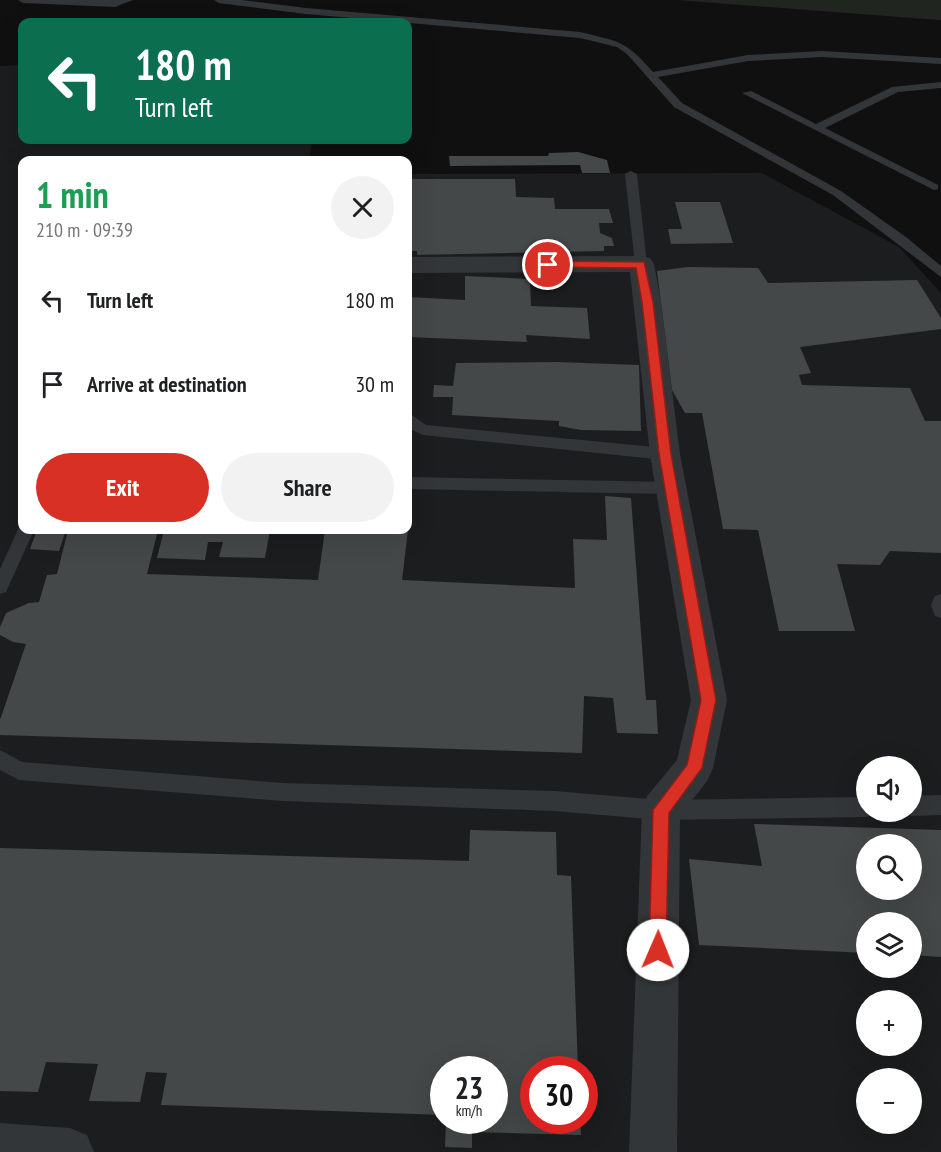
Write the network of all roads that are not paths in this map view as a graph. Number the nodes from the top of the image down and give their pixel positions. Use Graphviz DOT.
graph roads {
  1 [pos="23,0"];
  2 [pos="128,0"];
  3 [pos="219,0"];
  4 [pos="386,18"];
  5 [pos="412,20"];
  6 [pos="941,61"];
  7 [pos="651,75"];
  8 [pos="941,85"];
  9 [pos="747,93"];
  10 [pos="816,128"];
  11 [pos="941,173"];
  12 [pos="631,174"];
  13 [pos="937,190"];
  14 [pos="640,264"];
  15 [pos="412,265"];
  16 [pos="941,273"];
  17 [pos="412,423"];
  18 [pos="665,454"];
  19 [pos="412,483"];
  20 [pos="671,488"];
  21 [pos="24,534"];
  22 [pos="0,587"];
  23 [pos="941,601"];
  24 [pos="941,611"];
  25 [pos="0,759"];
  26 [pos="922,806"];
  27 [pos="941,806"];
  28 [pos="856,807"];
  29 [pos="661,810"];
  30 [pos="0,1147"];
  31 [pos="70,1152"];
  32 [pos="653,1152"];
  1 -- 2 [label="lane"];
  3 -- 4 [label="lane"];
  5 -- 7 [label="lane"];
  6 -- 7 [label="lane"];
  7 -- 16 [label="lane"];
  8 -- 10 [label="lane"];
  9 -- 10 [label="lane"];
  10 -- 13 [label="lane"];
  11 -- 13 [label="lane"];
  12 -- 14 [label="lane"];
  14 -- 15 [label="street"];
  14 -- 18 [label="street"];
  17 -- 18 [label="lane"];
  18 -- 20 [label="street"];
  19 -- 20 [label="lane"];
  20 -- 29 [label="street"];
  21 -- 22 [label="lane"];
  23 -- 24 [label="lane"];
  25 -- 29 [label="lane"];
  26 -- 27 [label="lane"];
  28 -- 29 [label="lane"];
  29 -- 32 [label="street"];
  30 -- 31 [label="street"];
}
